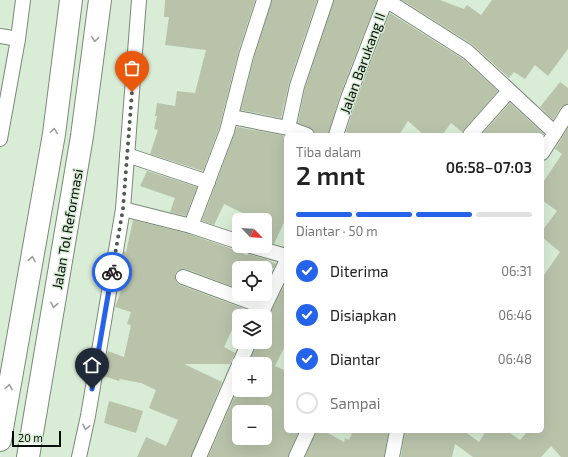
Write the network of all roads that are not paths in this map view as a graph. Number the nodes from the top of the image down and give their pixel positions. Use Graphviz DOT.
graph roads {
  1 [pos="23,0"];
  2 [pos="71,0"];
  3 [pos="100,0"];
  4 [pos="138,0"];
  5 [pos="264,0"];
  6 [pos="326,0"];
  7 [pos="383,1"];
  8 [pos="0,36"];
  9 [pos="18,40"];
  10 [pos="509,91"];
  11 [pos="568,112"];
  12 [pos="232,117"];
  13 [pos="288,128"];
  14 [pos="302,133"];
  15 [pos="337,133"];
  16 [pos="472,133"];
  17 [pos="555,133"];
  18 [pos="0,139"];
  19 [pos="544,150"];
  20 [pos="127,155"];
  21 [pos="208,182"];
  22 [pos="123,209"];
  23 [pos="191,226"];
  24 [pos="232,240"];
  25 [pos="272,252"];
  26 [pos="284,255"];
  27 [pos="284,266"];
  28 [pos="183,277"];
  29 [pos="257,309"];
  30 [pos="263,309"];
  31 [pos="245,349"];
  32 [pos="307,433"];
  33 [pos="397,433"];
  34 [pos="0,440"];
  35 [pos="28,457"];
  36 [pos="80,457"];
  37 [pos="199,457"];
  38 [pos="296,457"];
  39 [pos="392,457"];
  1 -- 9 [label="street"];
  34 -- 2 [label="highway, Jalan Tol Reformasi, one-way"];
  3 -- 35 [label="highway, Jalan Tol Reformasi, one-way"];
  4 -- 20 [label="street"];
  5 -- 12 [label="street"];
  6 -- 13 [label="street"];
  7 -- 10 [label="street, Jalan Barukang II"];
  7 -- 15 [label="street, Jalan Barukang II"];
  8 -- 9 [label="street"];
  9 -- 18 [label="street"];
  10 -- 16 [label="street"];
  10 -- 17 [label="street, Jalan Barukang II"];
  11 -- 17 [label="street"];
  12 -- 13 [label="street"];
  12 -- 21 [label="street"];
  13 -- 14 [label="street"];
  17 -- 19 [label="street"];
  20 -- 21 [label="street"];
  20 -- 22 [label="street"];
  21 -- 23 [label="street"];
  22 -- 23 [label="street"];
  22 -- 36 [label="street, one-way"];
  23 -- 24 [label="street"];
  25 -- 26 [label="street"];
  27 -- 30 [label="street"];
  28 -- 29 [label="street"];
  31 -- 37 [label="street"];
  32 -- 38 [label="street"];
  33 -- 39 [label="street"];
}
